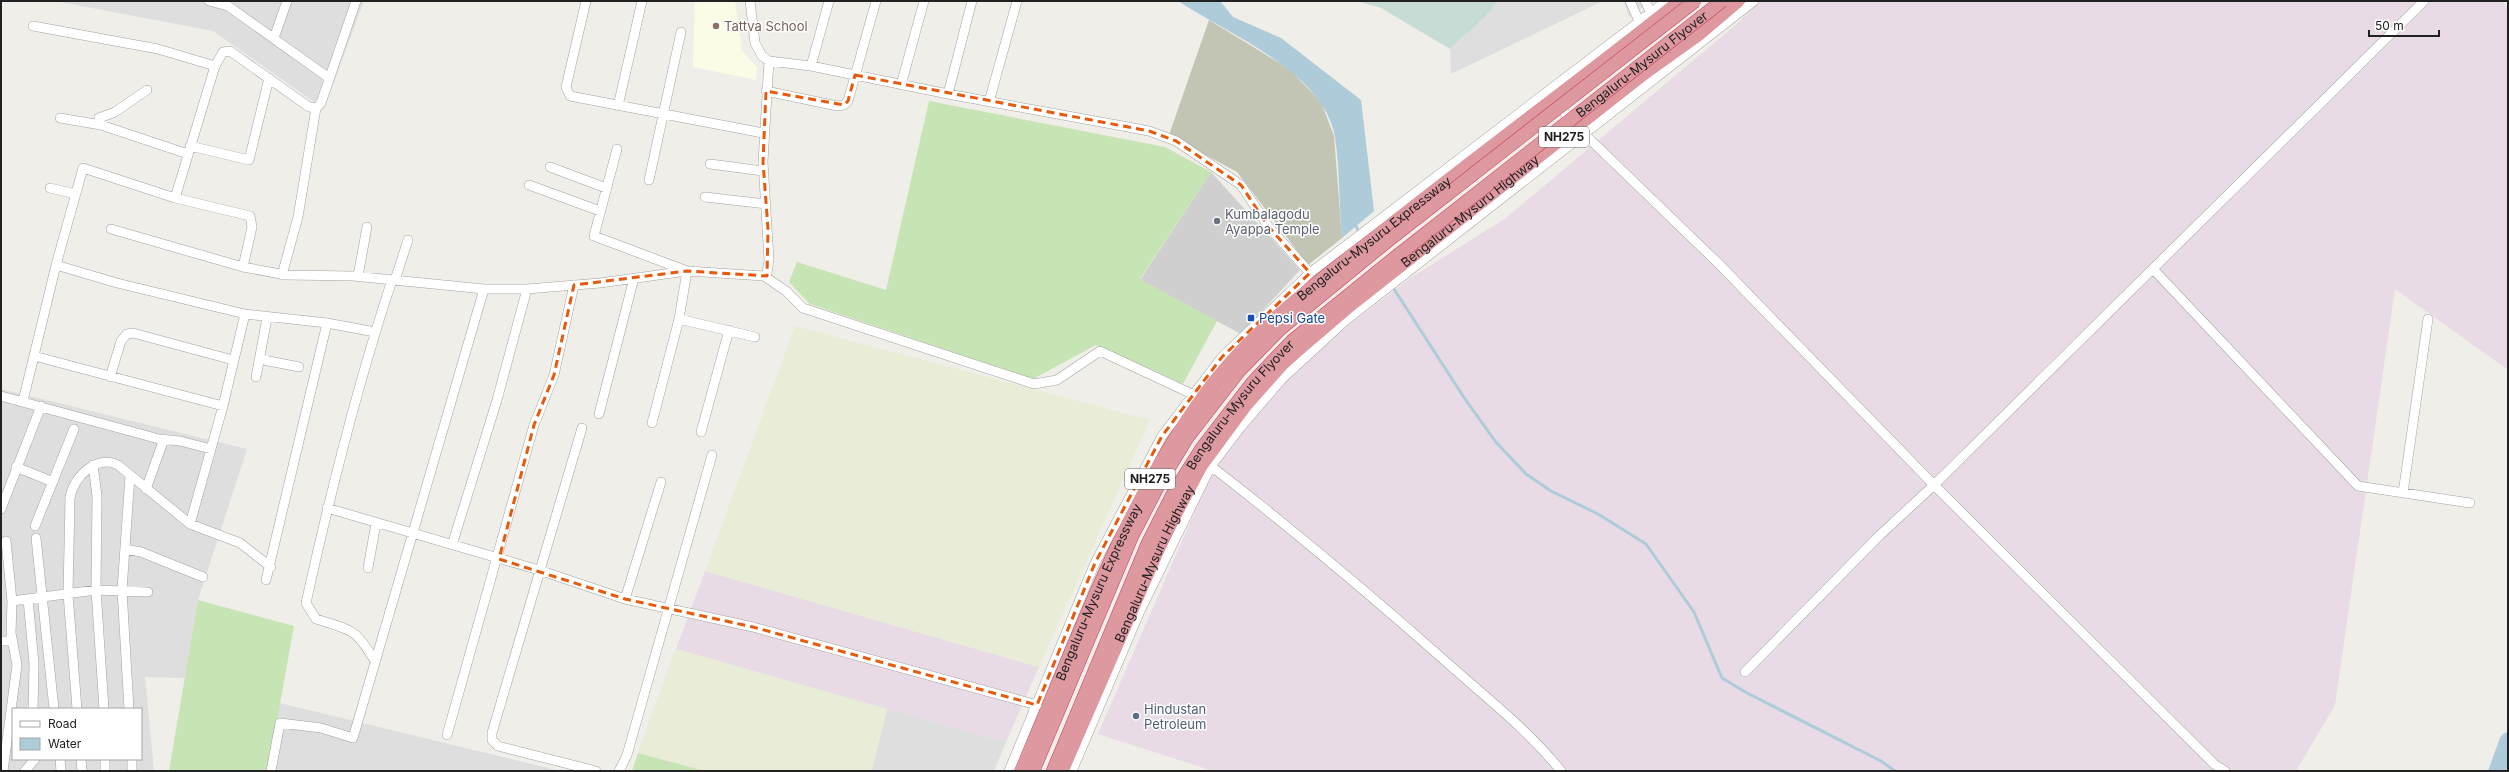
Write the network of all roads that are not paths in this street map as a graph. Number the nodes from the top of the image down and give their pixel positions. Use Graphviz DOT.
graph roads {
  1 [pos="209,1"];
  2 [pos="288,1"];
  3 [pos="356,1"];
  4 [pos="586,1"];
  5 [pos="642,1"];
  6 [pos="750,1"];
  7 [pos="830,1"];
  8 [pos="876,1"];
  9 [pos="924,1"];
  10 [pos="972,1"];
  11 [pos="1017,1"];
  12 [pos="1630,1"];
  13 [pos="1645,1"];
  14 [pos="1666,1"];
  15 [pos="1680,1"];
  16 [pos="1695,1"];
  17 [pos="1722,1"];
  18 [pos="1738,1"];
  19 [pos="1754,1"];
  20 [pos="2424,1"];
  21 [pos="229,4"];
  22 [pos="1651,13"];
  23 [pos="1640,21"];
  24 [pos="33,26"];
  25 [pos="681,32"];
  26 [pos="274,38"];
  27 [pos="769,62"];
  28 [pos="215,66"];
  29 [pos="812,66"];
  30 [pos="855,75"];
  31 [pos="269,78"];
  32 [pos="329,78"];
  33 [pos="902,85"];
  34 [pos="147,90"];
  35 [pos="766,91"];
  36 [pos="948,94"];
  37 [pos="1551,96"];
  38 [pos="989,102"];
  39 [pos="618,106"];
  40 [pos="316,108"];
  41 [pos="664,114"];
  42 [pos="60,118"];
  43 [pos="101,125"];
  44 [pos="1580,131"];
  45 [pos="763,133"];
  46 [pos="617,149"];
  47 [pos="189,150"];
  48 [pos="710,164"];
  49 [pos="550,167"];
  50 [pos="763,171"];
  51 [pos="649,180"];
  52 [pos="529,185"];
  53 [pos="50,188"];
  54 [pos="606,188"];
  55 [pos="76,194"];
  56 [pos="705,197"];
  57 [pos="176,198"];
  58 [pos="766,204"];
  59 [pos="600,211"];
  60 [pos="367,227"];
  61 [pos="111,229"];
  62 [pos="1364,239"];
  63 [pos="408,240"];
  64 [pos="1385,243"];
  65 [pos="56,265"];
  66 [pos="243,267"];
  67 [pos="2153,269"];
  68 [pos="687,270"];
  69 [pos="1310,273"];
  70 [pos="282,275"];
  71 [pos="358,276"];
  72 [pos="764,276"];
  73 [pos="634,278"];
  74 [pos="394,280"];
  75 [pos="574,285"];
  76 [pos="484,289"];
  77 [pos="526,289"];
  78 [pos="245,314"];
  79 [pos="267,318"];
  80 [pos="679,319"];
  81 [pos="2428,319"];
  82 [pos="327,323"];
  83 [pos="729,330"];
  84 [pos="375,332"];
  85 [pos="755,337"];
  86 [pos="34,356"];
  87 [pos="259,359"];
  88 [pos="233,360"];
  89 [pos="299,367"];
  90 [pos="110,377"];
  91 [pos="256,377"];
  92 [pos="1192,394"];
  93 [pos="1,396"];
  94 [pos="23,401"];
  95 [pos="41,406"];
  96 [pos="223,406"];
  97 [pos="599,414"];
  98 [pos="652,424"];
  99 [pos="582,428"];
  100 [pos="74,429"];
  101 [pos="701,432"];
  102 [pos="164,439"];
  103 [pos="211,449"];
  104 [pos="712,455"];
  105 [pos="1208,464"];
  106 [pos="93,465"];
  107 [pos="16,467"];
  108 [pos="130,476"];
  109 [pos="53,482"];
  110 [pos="661,482"];
  111 [pos="1934,485"];
  112 [pos="146,489"];
  113 [pos="2403,493"];
  114 [pos="2470,502"];
  115 [pos="327,508"];
  116 [pos="1,509"];
  117 [pos="376,523"];
  118 [pos="190,524"];
  119 [pos="35,526"];
  120 [pos="412,532"];
  121 [pos="36,538"];
  122 [pos="6,541"];
  123 [pos="452,545"];
  124 [pos="125,549"];
  125 [pos="499,559"];
  126 [pos="270,567"];
  127 [pos="368,568"];
  128 [pos="539,570"];
  129 [pos="203,577"];
  130 [pos="266,580"];
  131 [pos="96,590"];
  132 [pos="122,590"];
  133 [pos="148,592"];
  134 [pos="68,594"];
  135 [pos="41,598"];
  136 [pos="28,599"];
  137 [pos="625,599"];
  138 [pos="12,601"];
  139 [pos="668,610"];
  140 [pos="6,617"];
  141 [pos="1,641"];
  142 [pos="13,641"];
  143 [pos="375,661"];
  144 [pos="1745,672"];
  145 [pos="1037,705"];
  146 [pos="33,708"];
  147 [pos="54,708"];
  148 [pos="77,708"];
  149 [pos="104,708"];
  150 [pos="129,708"];
  151 [pos="447,735"];
  152 [pos="34,760"];
  153 [pos="60,760"];
  154 [pos="81,760"];
  155 [pos="105,760"];
  156 [pos="132,760"];
  157 [pos="3,771"];
  158 [pos="25,771"];
  159 [pos="61,771"];
  160 [pos="82,771"];
  161 [pos="105,771"];
  162 [pos="132,771"];
  163 [pos="271,771"];
  164 [pos="596,771"];
  165 [pos="619,771"];
  166 [pos="1009,771"];
  167 [pos="1021,771"];
  168 [pos="1034,771"];
  169 [pos="1052,771"];
  170 [pos="1062,771"];
  171 [pos="1072,771"];
  172 [pos="1561,771"];
  173 [pos="2225,771"];
  1 -- 21 [label="street"];
  2 -- 26 [label="street"];
  3 -- 32 [label="street"];
  4 -- 39 [label="street"];
  5 -- 39 [label="street"];
  6 -- 27 [label="street"];
  7 -- 29 [label="street"];
  8 -- 30 [label="street"];
  9 -- 33 [label="street"];
  10 -- 36 [label="street"];
  11 -- 38 [label="street"];
  12 -- 23 [label="street"];
  13 -- 22 [label="street"];
  14 -- 22 [label="street, Bengaluru-Mysuru Expressway / NH275"];
  15 -- 37 [label="highway, Bengaluru-Mysuru Expressway / NH275"];
  16 -- 64 [label="highway, Bengaluru-Mysuru Expressway / NH275, bridge"];
  17 -- 169 [label="highway, Bengaluru-Mysuru Flyover / NH275, bridge"];
  18 -- 44 [label="highway, Bengaluru-Mysuru Highway / NH275"];
  19 -- 44 [label="street, NH275"];
  20 -- 67 [label="street"];
  21 -- 26 [label="street"];
  22 -- 23 [label="street, Bengaluru-Mysuru Expressway / NH275"];
  23 -- 37 [label="street, Bengaluru-Mysuru Expressway / NH275"];
  24 -- 28 [label="street"];
  25 -- 41 [label="street"];
  26 -- 32 [label="street"];
  27 -- 29 [label="street"];
  27 -- 35 [label="street"];
  28 -- 31 [label="street"];
  28 -- 47 [label="street"];
  29 -- 30 [label="street"];
  30 -- 33 [label="street"];
  30 -- 35 [label="street"];
  31 -- 40 [label="street"];
  31 -- 47 [label="street"];
  32 -- 40 [label="street"];
  33 -- 36 [label="street"];
  34 -- 43 [label="street"];
  35 -- 45 [label="street"];
  36 -- 38 [label="street"];
  37 -- 44 [label="street"];
  37 -- 62 [label="highway, Bengaluru-Mysuru Expressway / NH275"];
  38 -- 69 [label="street"];
  39 -- 41 [label="street"];
  40 -- 70 [label="street"];
  41 -- 45 [label="street"];
  41 -- 51 [label="street"];
  42 -- 43 [label="street"];
  43 -- 47 [label="street"];
  44 -- 105 [label="highway, Bengaluru-Mysuru Highway / NH275"];
  44 -- 111 [label="street"];
  45 -- 50 [label="street"];
  46 -- 54 [label="street"];
  47 -- 57 [label="street"];
  48 -- 50 [label="street"];
  49 -- 54 [label="street"];
  50 -- 58 [label="street"];
  52 -- 59 [label="street"];
  53 -- 55 [label="street"];
  54 -- 59 [label="street"];
  55 -- 57 [label="street"];
  55 -- 65 [label="street"];
  56 -- 58 [label="street"];
  57 -- 66 [label="street"];
  58 -- 72 [label="street"];
  59 -- 68 [label="street"];
  60 -- 71 [label="street"];
  61 -- 66 [label="street"];
  62 -- 69 [label="street, Bengaluru-Mysuru Expressway / NH275"];
  62 -- 167 [label="highway, Bengaluru-Mysuru Expressway / NH275"];
  63 -- 74 [label="street"];
  64 -- 168 [label="highway, Bengaluru-Mysuru Flyover / NH275"];
  65 -- 78 [label="street"];
  65 -- 86 [label="street"];
  66 -- 70 [label="street"];
  67 -- 111 [label="street"];
  67 -- 113 [label="street"];
  68 -- 72 [label="street"];
  68 -- 73 [label="street"];
  68 -- 80 [label="street"];
  69 -- 92 [label="street, Bengaluru-Mysuru Expressway / NH275"];
  70 -- 71 [label="street"];
  71 -- 74 [label="street"];
  72 -- 92 [label="street"];
  73 -- 75 [label="street"];
  73 -- 97 [label="street"];
  74 -- 76 [label="street"];
  74 -- 84 [label="street"];
  75 -- 77 [label="street"];
  75 -- 125 [label="street"];
  76 -- 77 [label="street"];
  76 -- 120 [label="street"];
  77 -- 123 [label="street"];
  78 -- 79 [label="street"];
  78 -- 88 [label="street"];
  79 -- 82 [label="street"];
  79 -- 87 [label="street"];
  80 -- 83 [label="street"];
  80 -- 98 [label="street"];
  81 -- 113 [label="street"];
  82 -- 84 [label="street"];
  82 -- 126 [label="street"];
  83 -- 85 [label="street"];
  83 -- 101 [label="street"];
  84 -- 115 [label="street"];
  86 -- 90 [label="street"];
  86 -- 94 [label="street"];
  87 -- 89 [label="street"];
  87 -- 91 [label="street"];
  88 -- 90 [label="street"];
  88 -- 96 [label="street"];
  90 -- 96 [label="street"];
  92 -- 145 [label="street, Bengaluru-Mysuru Expressway / NH275"];
  93 -- 94 [label="street"];
  94 -- 95 [label="street"];
  95 -- 102 [label="street"];
  95 -- 107 [label="street"];
  96 -- 103 [label="street"];
  99 -- 128 [label="street"];
  100 -- 109 [label="street"];
  102 -- 103 [label="street"];
  102 -- 112 [label="street"];
  103 -- 118 [label="street"];
  104 -- 139 [label="street"];
  105 -- 170 [label="highway, Bengaluru-Mysuru Highway / NH275"];
  105 -- 171 [label="street, NH275"];
  105 -- 172 [label="street"];
  106 -- 108 [label="street"];
  106 -- 131 [label="street"];
  106 -- 134 [label="street"];
  107 -- 109 [label="street"];
  107 -- 116 [label="street"];
  108 -- 112 [label="street"];
  108 -- 124 [label="street"];
  109 -- 119 [label="street"];
  110 -- 137 [label="street"];
  111 -- 144 [label="street"];
  111 -- 173 [label="street"];
  112 -- 118 [label="street"];
  113 -- 114 [label="street"];
  115 -- 117 [label="street"];
  115 -- 143 [label="street"];
  117 -- 120 [label="street"];
  117 -- 127 [label="street"];
  118 -- 126 [label="street"];
  120 -- 123 [label="street"];
  120 -- 143 [label="street"];
  121 -- 135 [label="street"];
  122 -- 138 [label="street"];
  123 -- 125 [label="street"];
  124 -- 129 [label="street"];
  124 -- 132 [label="street"];
  125 -- 128 [label="street"];
  125 -- 151 [label="street"];
  126 -- 130 [label="street"];
  128 -- 137 [label="street"];
  128 -- 164 [label="street"];
  131 -- 132 [label="street"];
  131 -- 134 [label="street"];
  131 -- 149 [label="street"];
  132 -- 133 [label="street"];
  132 -- 150 [label="street"];
  134 -- 135 [label="street"];
  134 -- 148 [label="street"];
  135 -- 136 [label="street"];
  135 -- 147 [label="street"];
  136 -- 138 [label="street"];
  136 -- 146 [label="street"];
  137 -- 139 [label="street"];
  138 -- 140 [label="street"];
  139 -- 145 [label="street"];
  139 -- 165 [label="street"];
  140 -- 142 [label="street"];
  141 -- 142 [label="street"];
  142 -- 157 [label="street"];
  143 -- 163 [label="street"];
  145 -- 166 [label="street, Bengaluru-Mysuru Expressway / NH275"];
  152 -- 158 [label="street"];
  153 -- 159 [label="street"];
  154 -- 160 [label="street"];
  155 -- 161 [label="street"];
  156 -- 162 [label="street"];
}
